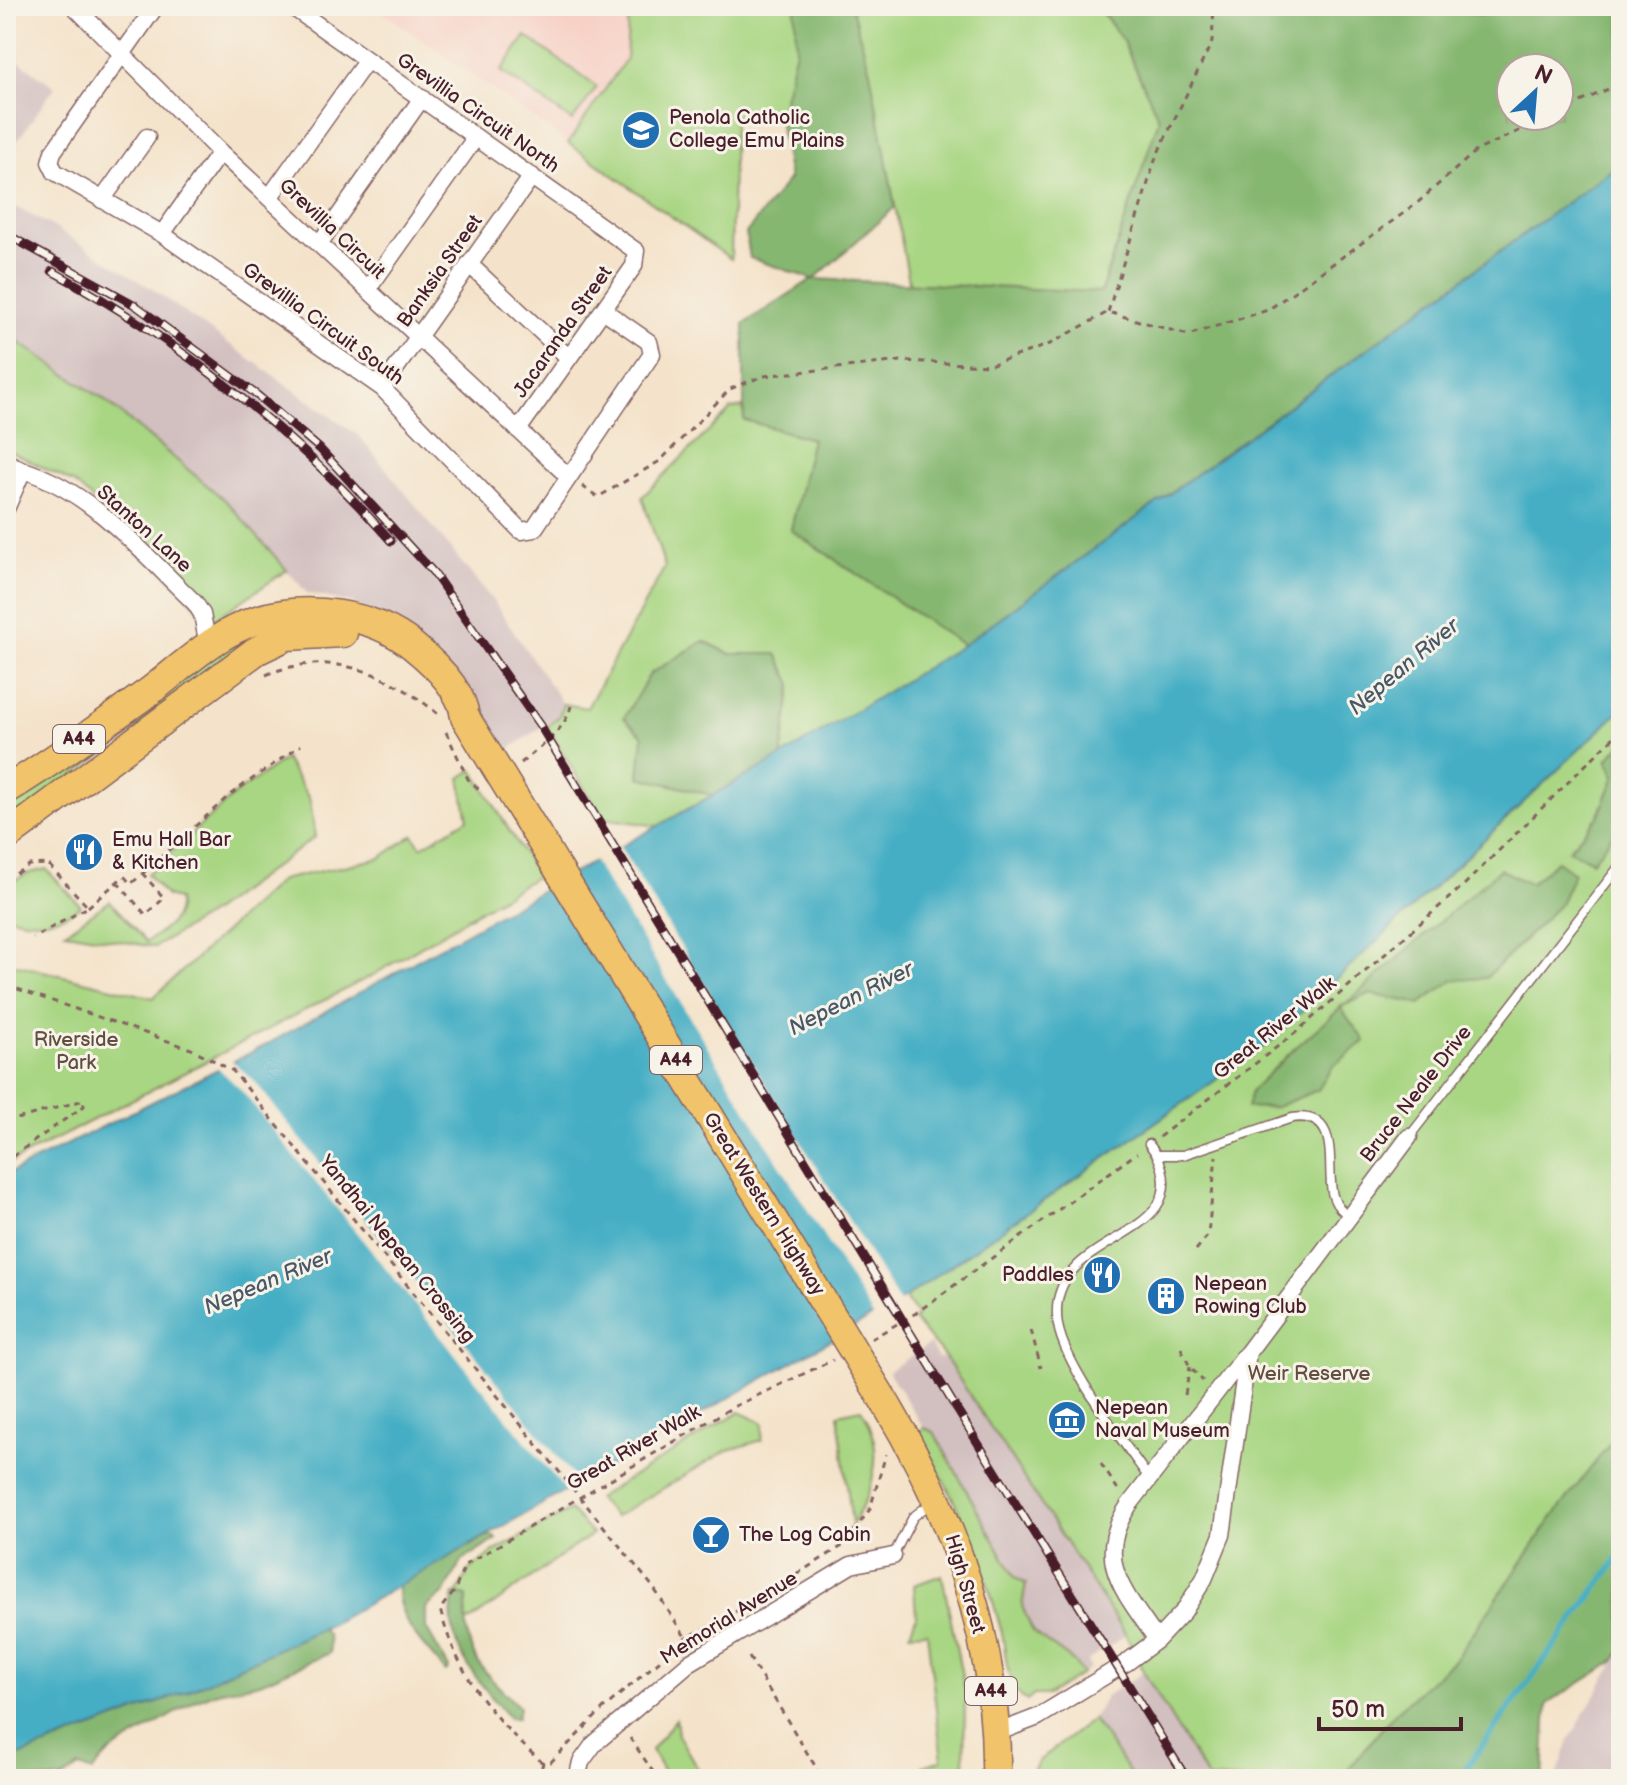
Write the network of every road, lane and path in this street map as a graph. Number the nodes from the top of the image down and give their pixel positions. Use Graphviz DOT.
graph roads {
  1 [pos="74,6"];
  2 [pos="156,6"];
  3 [pos="291,6"];
  4 [pos="1214,6"];
  5 [pos="122,56"];
  6 [pos="367,60"];
  7 [pos="1621,83"];
  8 [pos="422,98"];
  9 [pos="1575,105"];
  10 [pos="1517,132"];
  11 [pos="147,137"];
  12 [pos="476,137"];
  13 [pos="220,152"];
  14 [pos="532,176"];
  15 [pos="269,198"];
  16 [pos="102,200"];
  17 [pos="162,234"];
  18 [pos="319,244"];
  19 [pos="638,257"];
  20 [pos="469,264"];
  21 [pos="368,289"];
  22 [pos="603,310"];
  23 [pos="1108,312"];
  24 [pos="418,337"];
  25 [pos="569,358"];
  26 [pos="382,388"];
  27 [pos="518,430"];
  28 [pos="6,462"];
  29 [pos="23,470"];
  30 [pos="569,477"];
  31 [pos="6,509"];
  32 [pos="208,646"];
  33 [pos="259,678"];
  34 [pos="453,717"];
  35 [pos="1621,730"];
  36 [pos="301,745"];
  37 [pos="6,790"];
  38 [pos="6,837"];
  39 [pos="1621,864"];
  40 [pos="142,874"];
  41 [pos="6,880"];
  42 [pos="117,882"];
  43 [pos="88,907"];
  44 [pos="33,938"];
  45 [pos="6,985"];
  46 [pos="6,1048"];
  47 [pos="6,1056"];
  48 [pos="6,1122"];
  49 [pos="1409,1137"];
  50 [pos="1149,1144"];
  51 [pos="1220,1145"];
  52 [pos="1157,1155"];
  53 [pos="6,1161"];
  54 [pos="1348,1215"];
  55 [pos="1196,1250"];
  56 [pos="916,1313"];
  57 [pos="1031,1330"];
  58 [pos="1181,1348"];
  59 [pos="1248,1352"];
  60 [pos="823,1366"];
  61 [pos="1190,1367"];
  62 [pos="1041,1368"];
  63 [pos="1217,1393"];
  64 [pos="1185,1395"];
  65 [pos="886,1404"];
  66 [pos="887,1451"];
  67 [pos="1101,1464"];
  68 [pos="1149,1478"];
  69 [pos="938,1500"];
  70 [pos="1129,1505"];
  71 [pos="893,1556"];
  72 [pos="686,1638"];
  73 [pos="1157,1640"];
  74 [pos="749,1657"];
  75 [pos="996,1733"];
  76 [pos="628,1735"];
  77 [pos="543,1763"];
  78 [pos="538,1779"];
  79 [pos="577,1779"];
  80 [pos="658,1779"];
  81 [pos="823,1779"];
  82 [pos="996,1779"];
  1 -- 5 [label="street, Grevillia Circuit"];
  2 -- 5 [label="street"];
  3 -- 6 [label="street, Grevillia Circuit North"];
  4 -- 23 [label="path"];
  5 -- 13 [label="street, Grevillia Circuit"];
  5 -- 16 [label="street, Grevillia Circuit South"];
  6 -- 8 [label="street, Grevillia Circuit North"];
  6 -- 15 [label="street"];
  7 -- 9 [label="path"];
  8 -- 12 [label="street, Grevillia Circuit North"];
  8 -- 18 [label="street"];
  10 -- 23 [label="path"];
  11 -- 16 [label="street"];
  12 -- 14 [label="street, Grevillia Circuit North"];
  12 -- 21 [label="street"];
  13 -- 15 [label="street, Grevillia Circuit"];
  13 -- 17 [label="street"];
  14 -- 19 [label="street, Grevillia Circuit North"];
  14 -- 20 [label="street, Banksia Street"];
  15 -- 18 [label="street, Grevillia Circuit"];
  16 -- 17 [label="street, Grevillia Circuit South"];
  17 -- 26 [label="street, Grevillia Circuit South"];
  18 -- 21 [label="street, Grevillia Circuit"];
  19 -- 22 [label="street, Jacaranda Street"];
  20 -- 24 [label="street, Banksia Street"];
  20 -- 25 [label="street"];
  21 -- 24 [label="street, Grevillia Circuit"];
  22 -- 25 [label="street, Jacaranda Street"];
  22 -- 30 [label="street"];
  23 -- 30 [label="path"];
  24 -- 26 [label="street, Banksia Street"];
  24 -- 27 [label="street, Grevillia Circuit"];
  25 -- 27 [label="street, Jacaranda Street"];
  26 -- 30 [label="street, Grevillia Circuit South"];
  27 -- 30 [label="street, Grevillia Circuit"];
  28 -- 29 [label="street, Stanton Lane"];
  29 -- 31 [label="street"];
  29 -- 32 [label="street, Stanton Lane"];
  32 -- 34 [label="highway, Great Western Highway / A44"];
  32 -- 37 [label="highway, Great Western Highway / A44"];
  33 -- 34 [label="path"];
  34 -- 38 [label="highway, Great Western Highway / A44"];
  34 -- 65 [label="highway, Great Western Highway / A44, bridge"];
  35 -- 50 [label="path, Great River Walk"];
  36 -- 40 [label="path"];
  39 -- 49 [label="lane, Bruce Neale Drive"];
  40 -- 42 [label="path"];
  40 -- 42 [label="path"];
  41 -- 43 [label="path"];
  42 -- 43 [label="path"];
  43 -- 44 [label="path"];
  45 -- 72 [label="path, Yandhai Nepean Crossing, bridge"];
  46 -- 47 [label="path"];
  48 -- 53 [label="path"];
  49 -- 54 [label="street, Bruce Neale Drive"];
  50 -- 52 [label="lane"];
  50 -- 56 [label="path, Great River Walk"];
  51 -- 52 [label="lane"];
  51 -- 54 [label="lane"];
  51 -- 55 [label="path"];
  52 -- 68 [label="lane"];
  54 -- 59 [label="street, Bruce Neale Drive"];
  57 -- 62 [label="path"];
  58 -- 61 [label="path"];
  59 -- 63 [label="street, Bruce Neale Drive"];
  59 -- 73 [label="street, Bruce Neale Drive"];
  60 -- 77 [label="path, Great River Walk"];
  61 -- 63 [label="path"];
  61 -- 64 [label="path"];
  63 -- 68 [label="street, Bruce Neale Drive"];
  65 -- 69 [label="highway, High Street / A44"];
  66 -- 72 [label="path"];
  67 -- 70 [label="path"];
  68 -- 70 [label="street, Bruce Neale Drive"];
  69 -- 71 [label="lane"];
  69 -- 75 [label="highway, High Street / A44"];
  70 -- 73 [label="street, Bruce Neale Drive"];
  71 -- 79 [label="street, Memorial Avenue"];
  72 -- 77 [label="path"];
  73 -- 75 [label="street, Bruce Neale Drive"];
  74 -- 81 [label="path"];
  75 -- 82 [label="highway, High Street / A44"];
  76 -- 80 [label="path"];
  77 -- 78 [label="path"];
}
